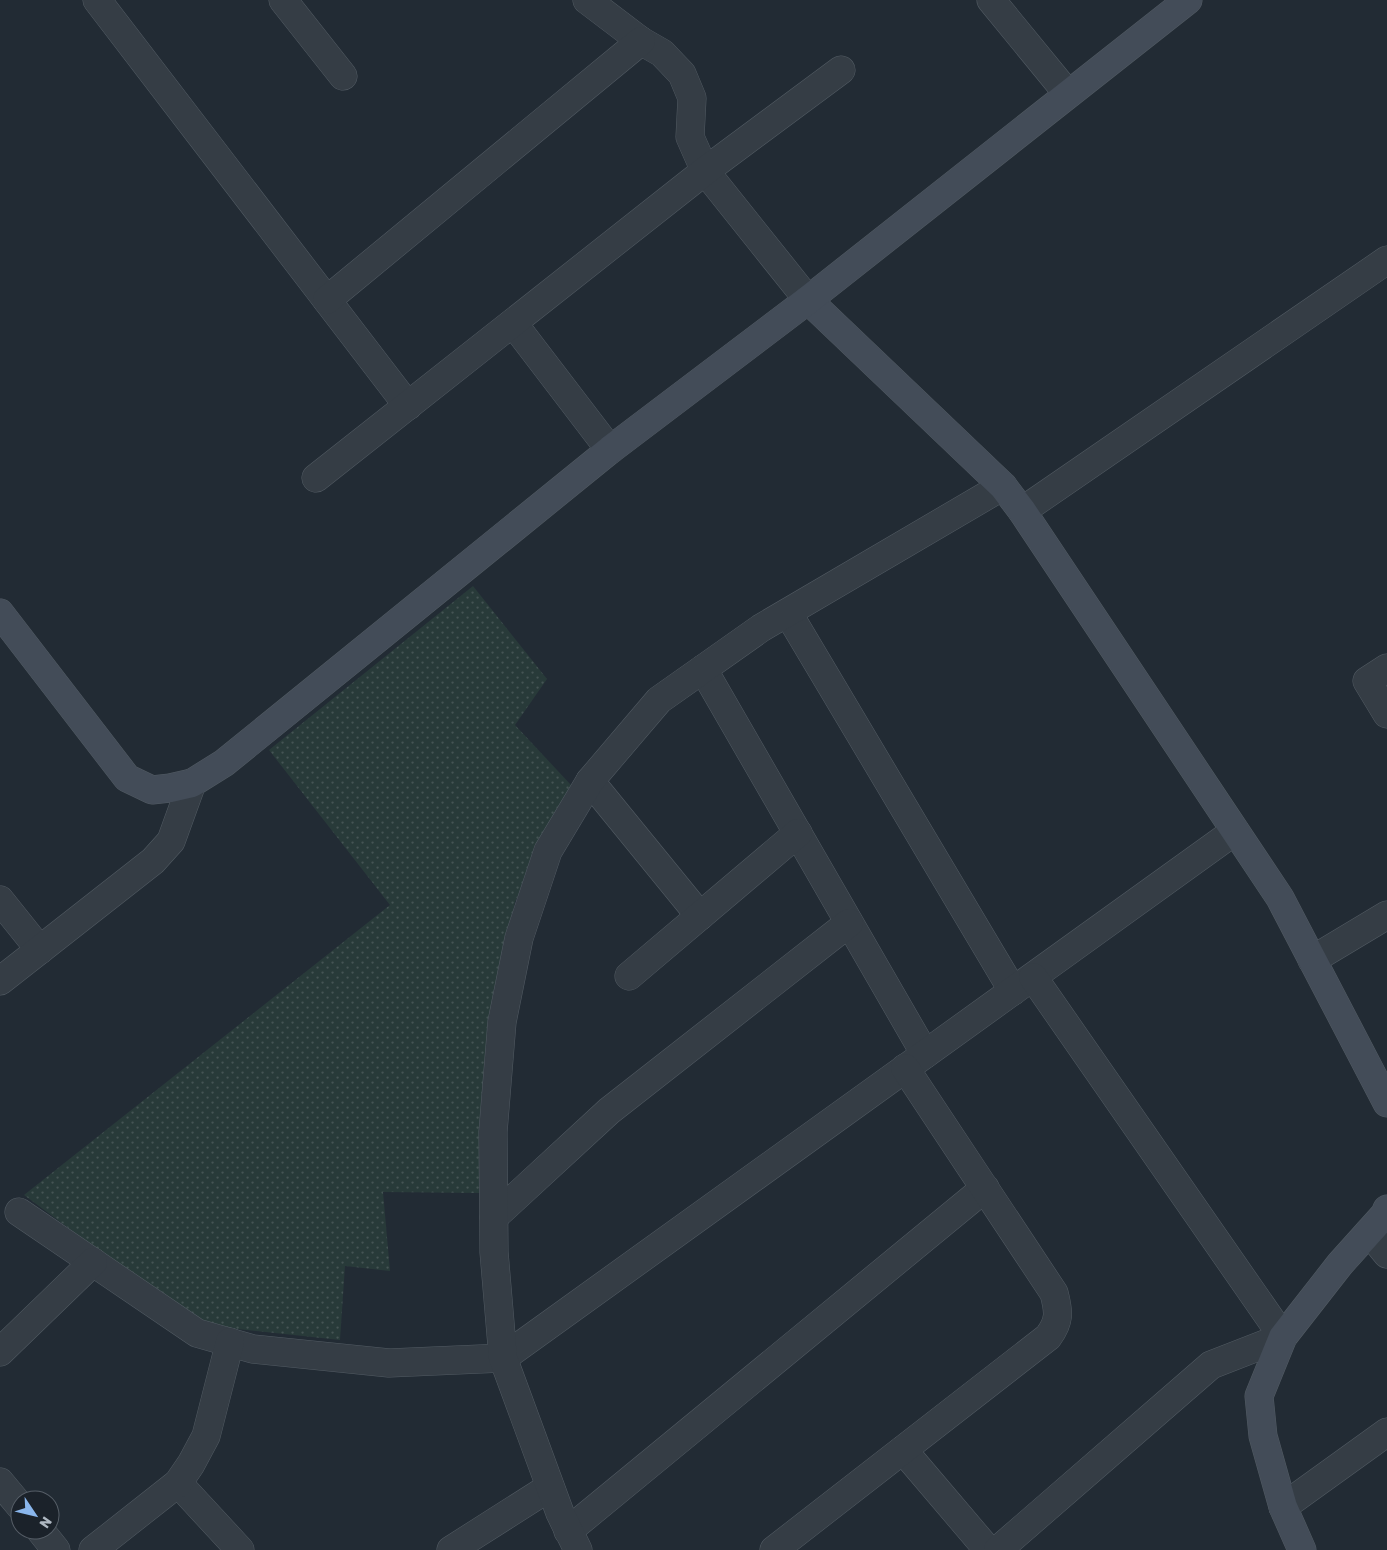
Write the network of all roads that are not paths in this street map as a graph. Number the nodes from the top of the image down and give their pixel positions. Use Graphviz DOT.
graph roads {
  1 [pos="97,0"];
  2 [pos="283,0"];
  3 [pos="587,0"];
  4 [pos="991,0"];
  5 [pos="1188,0"];
  6 [pos="641,41"];
  7 [pos="841,70"];
  8 [pos="343,76"];
  9 [pos="1068,94"];
  10 [pos="705,172"];
  11 [pos="1387,260"];
  12 [pos="327,300"];
  13 [pos="808,300"];
  14 [pos="513,323"];
  15 [pos="408,406"];
  16 [pos="610,450"];
  17 [pos="316,478"];
  18 [pos="1003,486"];
  19 [pos="1022,511"];
  20 [pos="0,613"];
  21 [pos="788,613"];
  22 [pos="1387,668"];
  23 [pos="703,669"];
  24 [pos="1387,714"];
  25 [pos="590,781"];
  26 [pos="192,783"];
  27 [pos="1235,831"];
  28 [pos="798,833"];
  29 [pos="0,900"];
  30 [pos="1387,915"];
  31 [pos="700,916"];
  32 [pos="849,923"];
  33 [pos="40,950"];
  34 [pos="1312,960"];
  35 [pos="628,976"];
  36 [pos="0,981"];
  37 [pos="1023,984"];
  38 [pos="915,1061"];
  39 [pos="1387,1103"];
  40 [pos="985,1188"];
  41 [pos="1387,1208"];
  42 [pos="19,1212"];
  43 [pos="494,1217"];
  44 [pos="1369,1232"];
  45 [pos="1387,1254"];
  46 [pos="93,1262"];
  47 [pos="1283,1337"];
  48 [pos="230,1342"];
  49 [pos="0,1352"];
  50 [pos="503,1358"];
  51 [pos="1387,1432"];
  52 [pos="903,1450"];
  53 [pos="0,1482"];
  54 [pos="178,1482"];
  55 [pos="550,1487"];
  56 [pos="10,1494"];
  57 [pos="1283,1507"];
  58 [pos="48,1540"];
  59 [pos="573,1541"];
  60 [pos="56,1550"];
  61 [pos="93,1550"];
  62 [pos="240,1550"];
  63 [pos="452,1550"];
  64 [pos="774,1550"];
  65 [pos="988,1550"];
  66 [pos="998,1550"];
  67 [pos="1302,1550"];
  1 -- 12 [label="street"];
  2 -- 8 [label="street"];
  3 -- 6 [label="street"];
  4 -- 9 [label="street"];
  5 -- 9 [label="street"];
  6 -- 10 [label="street"];
  6 -- 12 [label="street"];
  7 -- 10 [label="street"];
  9 -- 13 [label="street"];
  10 -- 13 [label="street"];
  10 -- 14 [label="street"];
  11 -- 19 [label="street"];
  12 -- 15 [label="street"];
  13 -- 16 [label="street"];
  13 -- 18 [label="street"];
  14 -- 15 [label="street"];
  14 -- 16 [label="street"];
  15 -- 17 [label="street"];
  16 -- 26 [label="street"];
  18 -- 19 [label="street"];
  18 -- 21 [label="street"];
  19 -- 27 [label="street"];
  20 -- 26 [label="street"];
  21 -- 23 [label="street"];
  21 -- 37 [label="street"];
  22 -- 24 [label="street"];
  23 -- 25 [label="street"];
  23 -- 28 [label="street"];
  25 -- 31 [label="street"];
  25 -- 43 [label="street"];
  26 -- 33 [label="street"];
  27 -- 34 [label="street"];
  27 -- 37 [label="street"];
  28 -- 31 [label="street"];
  28 -- 32 [label="street"];
  29 -- 33 [label="street"];
  30 -- 34 [label="street"];
  31 -- 35 [label="street"];
  32 -- 38 [label="street"];
  32 -- 43 [label="street"];
  33 -- 36 [label="street"];
  34 -- 39 [label="street"];
  37 -- 38 [label="street"];
  37 -- 47 [label="street"];
  38 -- 40 [label="street"];
  38 -- 50 [label="street"];
  40 -- 52 [label="street"];
  40 -- 59 [label="street"];
  41 -- 44 [label="street"];
  42 -- 46 [label="street"];
  43 -- 50 [label="street"];
  44 -- 45 [label="street"];
  44 -- 47 [label="street"];
  46 -- 48 [label="street"];
  46 -- 49 [label="street"];
  47 -- 57 [label="street"];
  47 -- 66 [label="street"];
  48 -- 50 [label="street"];
  48 -- 54 [label="street"];
  50 -- 55 [label="street"];
  51 -- 57 [label="street"];
  52 -- 64 [label="street"];
  52 -- 65 [label="street"];
  53 -- 56 [label="street"];
  54 -- 61 [label="street"];
  54 -- 62 [label="street"];
  55 -- 59 [label="street"];
  55 -- 63 [label="street"];
  57 -- 67 [label="street"];
  58 -- 60 [label="street"];
}
